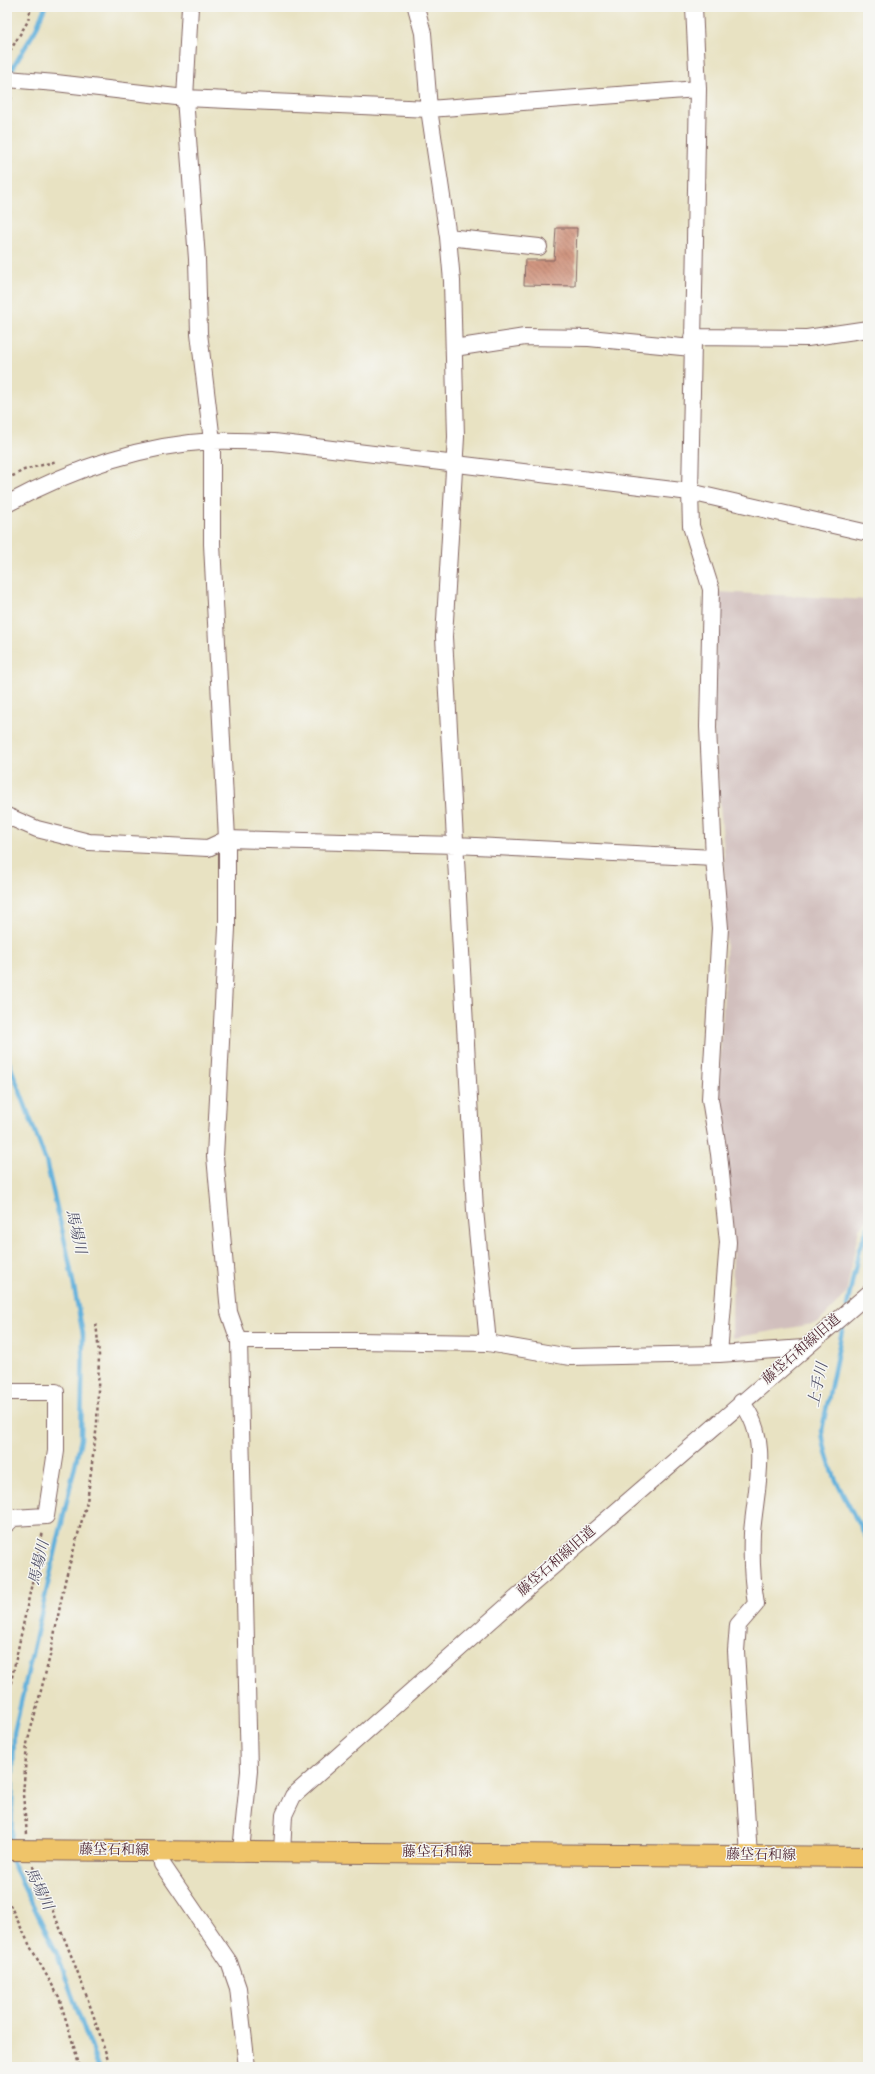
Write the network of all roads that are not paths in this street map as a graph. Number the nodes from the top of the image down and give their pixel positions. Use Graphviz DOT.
graph roads {
  1 [pos="190,7"];
  2 [pos="416,7"];
  3 [pos="694,7"];
  4 [pos="14,80"];
  5 [pos="698,89"];
  6 [pos="185,98"];
  7 [pos="429,109"];
  8 [pos="448,237"];
  9 [pos="539,247"];
  10 [pos="868,329"];
  11 [pos="692,342"];
  12 [pos="454,348"];
  13 [pos="212,441"];
  14 [pos="454,464"];
  15 [pos="690,492"];
  16 [pos="7,504"];
  17 [pos="868,533"];
  18 [pos="7,816"];
  19 [pos="227,839"];
  20 [pos="456,845"];
  21 [pos="714,858"];
  22 [pos="868,1294"];
  23 [pos="239,1342"];
  24 [pos="488,1343"];
  25 [pos="804,1348"];
  26 [pos="718,1354"];
  27 [pos="7,1392"];
  28 [pos="741,1402"];
  29 [pos="7,1524"];
  30 [pos="18,1850"];
  31 [pos="161,1851"];
  32 [pos="241,1851"];
  33 [pos="282,1852"];
  34 [pos="749,1856"];
  35 [pos="868,1857"];
  36 [pos="247,2067"];
  1 -- 6 [label="street"];
  2 -- 7 [label="street"];
  3 -- 5 [label="street"];
  4 -- 6 [label="street"];
  5 -- 7 [label="street"];
  5 -- 11 [label="street"];
  6 -- 7 [label="street"];
  6 -- 13 [label="street"];
  7 -- 8 [label="street"];
  8 -- 9 [label="street"];
  8 -- 12 [label="street"];
  10 -- 11 [label="street"];
  11 -- 12 [label="street"];
  11 -- 15 [label="street"];
  12 -- 14 [label="street"];
  13 -- 14 [label="street"];
  13 -- 16 [label="street"];
  13 -- 19 [label="street"];
  14 -- 15 [label="street"];
  14 -- 20 [label="street"];
  15 -- 17 [label="street"];
  15 -- 21 [label="street"];
  18 -- 19 [label="street"];
  19 -- 20 [label="street"];
  19 -- 23 [label="street"];
  20 -- 21 [label="street"];
  20 -- 24 [label="street"];
  21 -- 26 [label="street"];
  22 -- 25 [label="street, 藤垈石和線旧道"];
  23 -- 24 [label="street"];
  23 -- 32 [label="street"];
  24 -- 26 [label="street"];
  25 -- 26 [label="street"];
  25 -- 28 [label="street, 藤垈石和線旧道"];
  27 -- 29 [label="street"];
  28 -- 33 [label="street, 藤垈石和線旧道"];
  28 -- 34 [label="street"];
  30 -- 31 [label="main road, 藤垈石和線"];
  31 -- 32 [label="main road, 藤垈石和線"];
  31 -- 36 [label="street"];
  32 -- 33 [label="main road, 藤垈石和線"];
  33 -- 34 [label="main road, 藤垈石和線"];
  34 -- 35 [label="main road, 藤垈石和線"];
}
